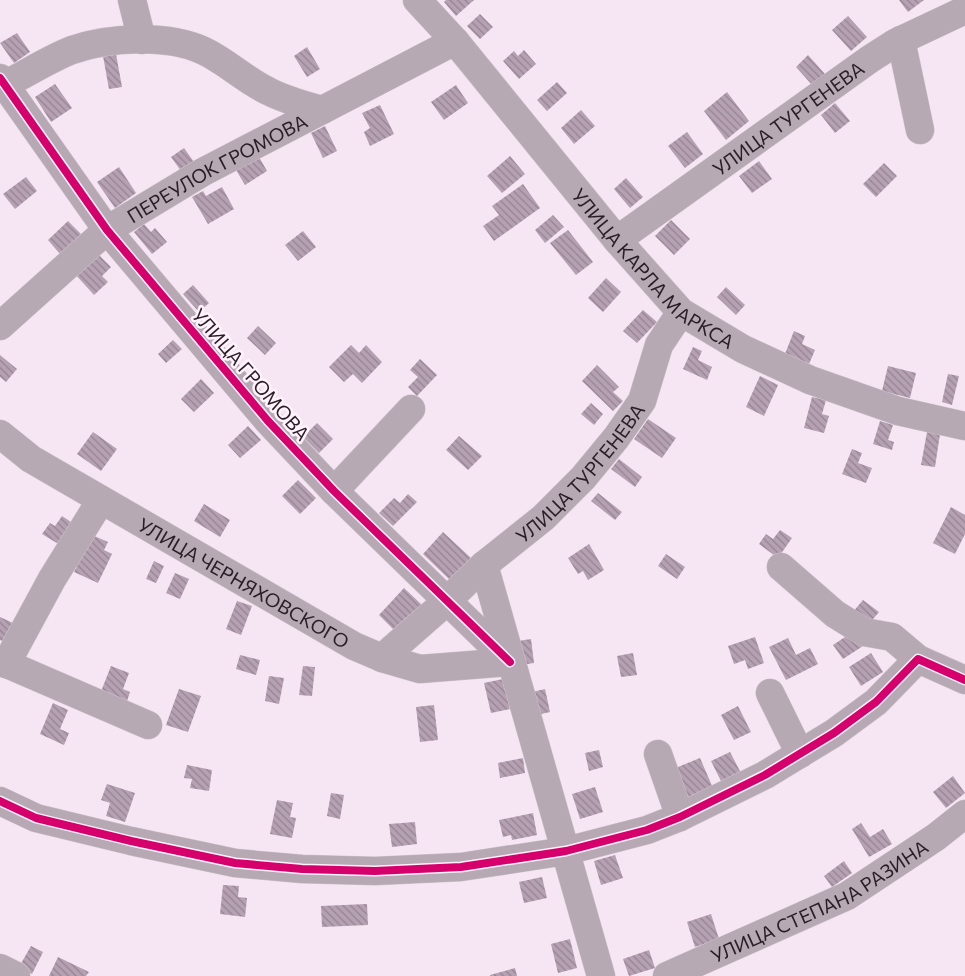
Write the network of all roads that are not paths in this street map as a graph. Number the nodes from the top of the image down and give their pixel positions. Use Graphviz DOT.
graph roads {
  1 [pos="132,0"];
  2 [pos="418,0"];
  3 [pos="934,0"];
  4 [pos="965,10"];
  5 [pos="913,35"];
  6 [pos="142,40"];
  7 [pos="455,41"];
  8 [pos="2,82"];
  9 [pos="322,110"];
  10 [pos="920,130"];
  11 [pos="107,230"];
  12 [pos="617,240"];
  13 [pos="681,312"];
  14 [pos="0,326"];
  15 [pos="411,409"];
  16 [pos="965,426"];
  17 [pos="0,434"];
  18 [pos="334,491"];
  19 [pos="101,500"];
  20 [pos="484,565"];
  21 [pos="781,567"];
  22 [pos="447,601"];
  23 [pos="382,658"];
  24 [pos="918,659"];
  25 [pos="3,662"];
  26 [pos="510,662"];
  27 [pos="965,680"];
  28 [pos="770,693"];
  29 [pos="148,725"];
  30 [pos="658,754"];
  31 [pos="800,754"];
  32 [pos="0,801"];
  33 [pos="965,814"];
  34 [pos="680,817"];
  35 [pos="566,851"];
  36 [pos="720,966"];
  37 [pos="0,968"];
  38 [pos="16,976"];
  39 [pos="601,976"];
  40 [pos="667,976"];
  1 -- 6 [label="street"];
  2 -- 7 [label="street, УЛИЦА КАРЛА МАРКСА"];
  3 -- 5 [label="street"];
  4 -- 5 [label="street, УЛИЦА ТУРГЕНЕВА"];
  5 -- 10 [label="street"];
  5 -- 12 [label="street, УЛИЦА ТУРГЕНЕВА"];
  6 -- 8 [label="street, ПЕРЕУЛОК ГРОМОВА"];
  6 -- 9 [label="street, ПЕРЕУЛОК ГРОМОВА"];
  7 -- 9 [label="street, ПЕРЕУЛОК ГРОМОВА"];
  7 -- 12 [label="street, УЛИЦА КАРЛА МАРКСА"];
  8 -- 11 [label="street, УЛИЦА ГРОМОВА"];
  9 -- 11 [label="street, ПЕРЕУЛОК ГРОМОВА"];
  11 -- 14 [label="street, ПЕРЕУЛОК ГРОМОВА"];
  11 -- 18 [label="street, УЛИЦА ГРОМОВА"];
  12 -- 13 [label="street, УЛИЦА КАРЛА МАРКСА"];
  13 -- 16 [label="street, УЛИЦА КАРЛА МАРКСА"];
  13 -- 20 [label="street, УЛИЦА ТУРГЕНЕВА"];
  15 -- 18 [label="street"];
  17 -- 19 [label="street, УЛИЦА ЧЕРНЯХОВСКОГО"];
  18 -- 22 [label="street, УЛИЦА ГРОМОВА"];
  19 -- 23 [label="street, УЛИЦА ЧЕРНЯХОВСКОГО"];
  19 -- 25 [label="street"];
  20 -- 22 [label="street, УЛИЦА ТУРГЕНЕВА"];
  20 -- 26 [label="street"];
  21 -- 24 [label="street"];
  22 -- 23 [label="street, УЛИЦА ТУРГЕНЕВА"];
  22 -- 26 [label="street, УЛИЦА ГРОМОВА"];
  23 -- 26 [label="street, УЛИЦА ЧЕРНЯХОВСКОГО"];
  24 -- 27 [label="street"];
  24 -- 31 [label="street"];
  25 -- 29 [label="street"];
  26 -- 35 [label="street"];
  28 -- 31 [label="street"];
  30 -- 34 [label="street"];
  31 -- 34 [label="street"];
  32 -- 35 [label="street"];
  33 -- 36 [label="street, УЛИЦА СТЕПАНА РАЗИНА"];
  34 -- 35 [label="street"];
  35 -- 39 [label="street"];
  36 -- 40 [label="street, УЛИЦА СТЕПАНА РАЗИНА"];
  37 -- 38 [label="street"];
}
